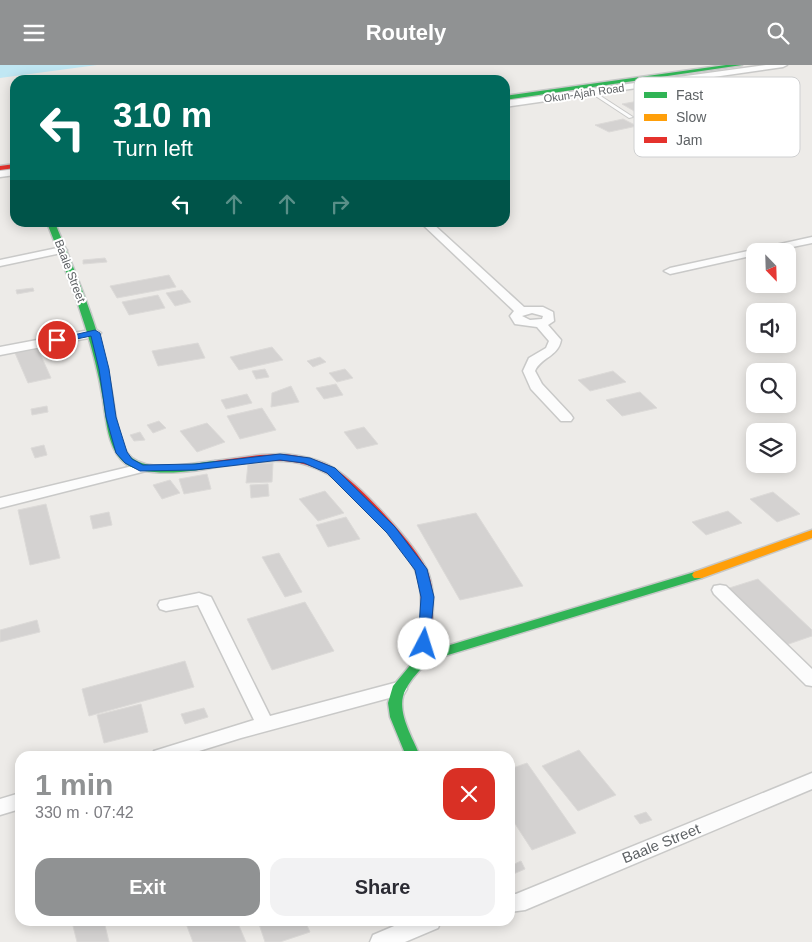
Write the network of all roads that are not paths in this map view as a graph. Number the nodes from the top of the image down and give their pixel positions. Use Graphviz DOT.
graph roads {
  1 [pos="739,65"];
  2 [pos="783,65"];
  3 [pos="654,77"];
  4 [pos="695,77"];
  5 [pos="634,80"];
  6 [pos="634,85"];
  7 [pos="592,91"];
  8 [pos="510,97"];
  9 [pos="510,103"];
  10 [pos="631,117"];
  11 [pos="53,227"];
  12 [pos="430,227"];
  13 [pos="812,240"];
  14 [pos="796,243"];
  15 [pos="62,250"];
  16 [pos="746,254"];
  17 [pos="0,263"];
  18 [pos="670,271"];
  19 [pos="95,333"];
  20 [pos="0,351"];
  21 [pos="566,418"];
  22 [pos="140,468"];
  23 [pos="0,503"];
  24 [pos="812,534"];
  25 [pos="720,590"];
  26 [pos="166,605"];
  27 [pos="423,658"];
  28 [pos="812,680"];
  29 [pos="398,689"];
  30 [pos="265,725"];
  31 [pos="178,751"];
  32 [pos="411,751"];
  33 [pos="812,781"];
  34 [pos="15,802"];
  35 [pos="0,807"];
  36 [pos="515,903"];
  37 [pos="418,926"];
  38 [pos="381,942"];
  1 -- 3 [label="main road"];
  2 -- 4 [label="street, Okun-Ajah Road"];
  5 -- 8 [label="main road"];
  6 -- 7 [label="street, Okun-Ajah Road"];
  7 -- 9 [label="street, Okun-Ajah Road"];
  7 -- 10 [label="lane"];
  11 -- 15 [label="main road, Baale Street"];
  12 -- 21 [label="street"];
  13 -- 14 [label="street"];
  15 -- 17 [label="street"];
  15 -- 19 [label="main road, Baale Street"];
  16 -- 18 [label="street"];
  19 -- 20 [label="street"];
  19 -- 22 [label="main road, Baale Street"];
  22 -- 23 [label="street"];
  22 -- 27 [label="main road"];
  24 -- 27 [label="main road"];
  25 -- 28 [label="street"];
  26 -- 30 [label="street"];
  27 -- 29 [label="main road"];
  29 -- 30 [label="street"];
  29 -- 32 [label="main road"];
  30 -- 31 [label="street"];
  33 -- 36 [label="street, Baale Street"];
  34 -- 35 [label="street"];
  37 -- 38 [label="street"];
}
